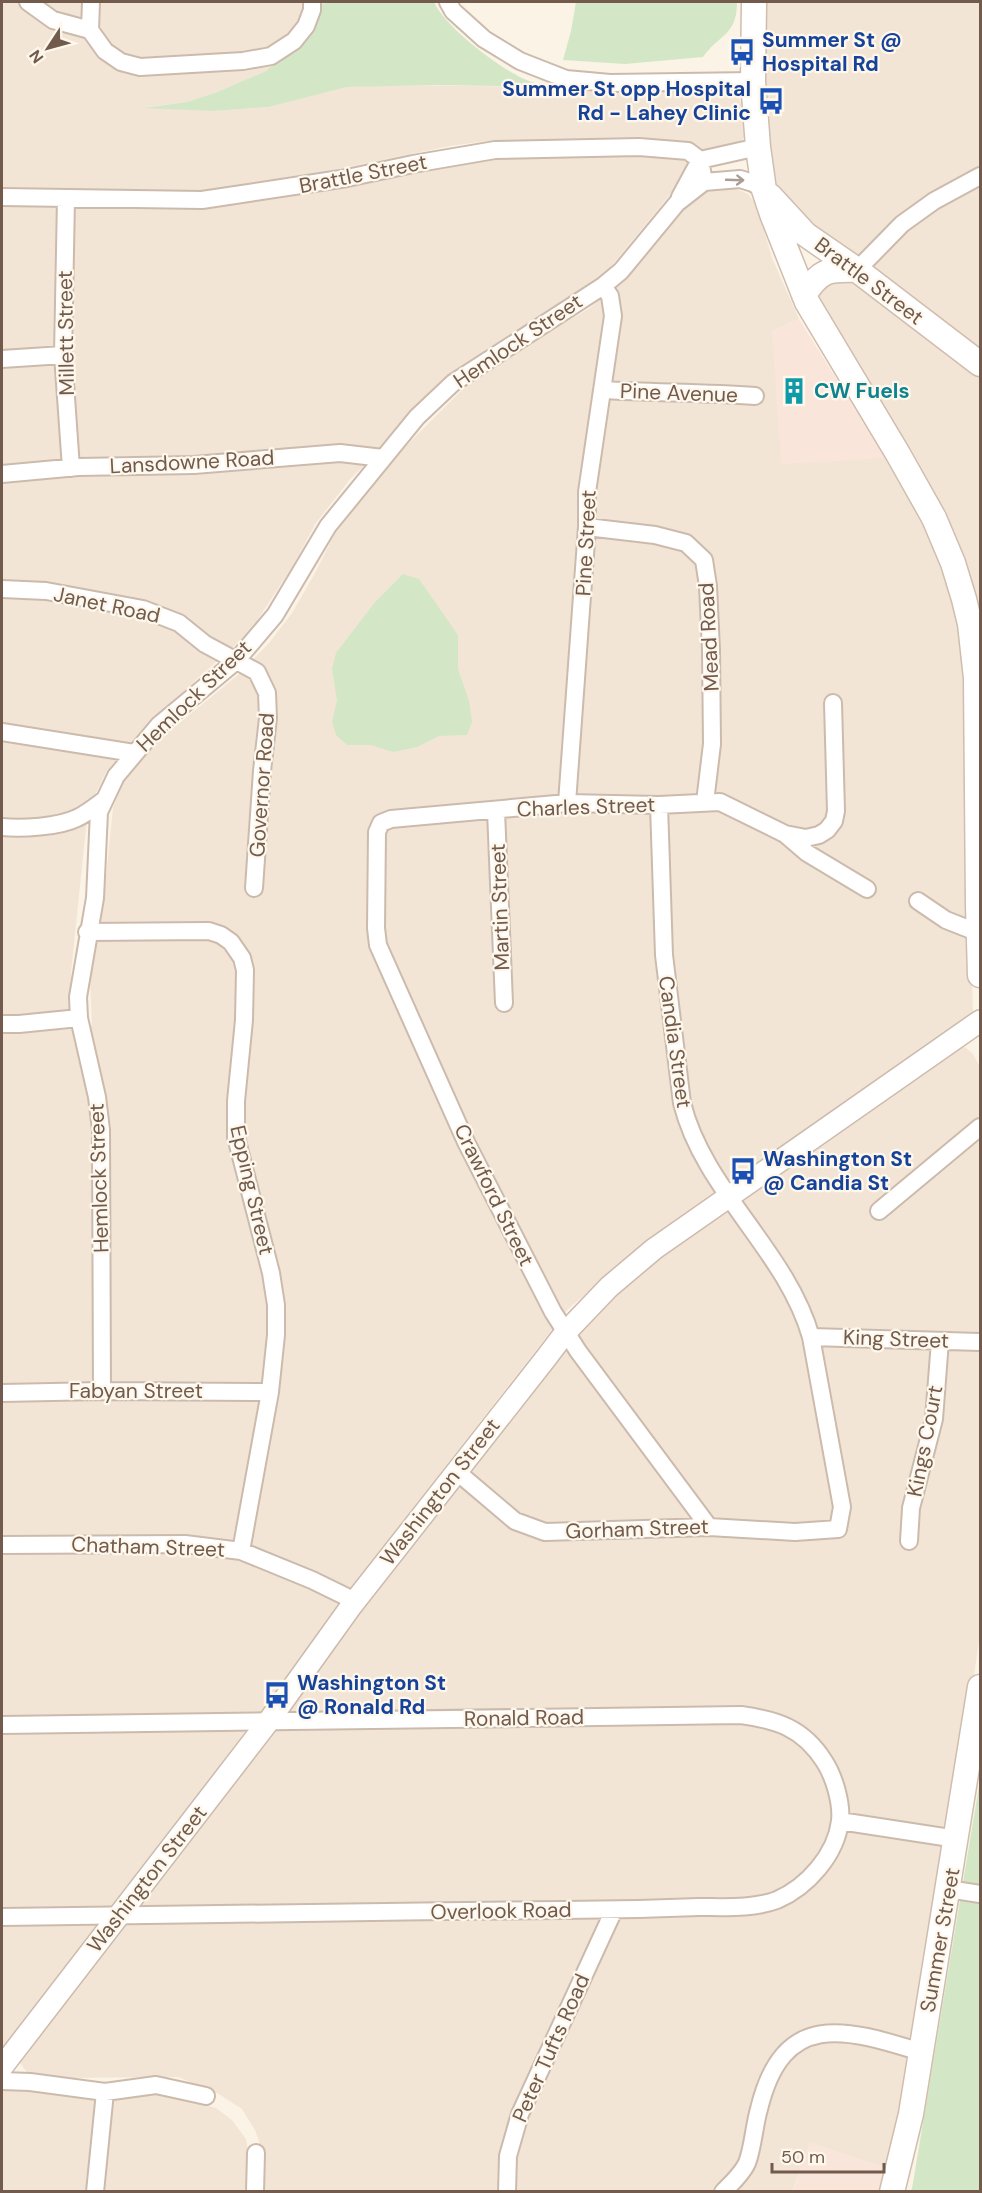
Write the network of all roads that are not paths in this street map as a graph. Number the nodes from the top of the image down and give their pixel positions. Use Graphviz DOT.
graph roads {
  1 [pos="28,2"];
  2 [pos="91,2"];
  3 [pos="312,2"];
  4 [pos="448,2"];
  5 [pos="754,2"];
  6 [pos="90,30"];
  7 [pos="753,81"];
  8 [pos="758,147"];
  9 [pos="700,160"];
  10 [pos="981,176"];
  11 [pos="704,182"];
  12 [pos="764,190"];
  13 [pos="2,197"];
  14 [pos="66,199"];
  15 [pos="677,203"];
  16 [pos="857,270"];
  17 [pos="603,285"];
  18 [pos="804,295"];
  19 [pos="63,355"];
  20 [pos="2,359"];
  21 [pos="981,364"];
  22 [pos="604,390"];
  23 [pos="755,396"];
  24 [pos="383,458"];
  25 [pos="71,468"];
  26 [pos="2,474"];
  27 [pos="587,527"];
  28 [pos="2,589"];
  29 [pos="236,661"];
  30 [pos="833,703"];
  31 [pos="2,732"];
  32 [pos="135,753"];
  33 [pos="105,800"];
  34 [pos="705,802"];
  35 [pos="567,803"];
  36 [pos="659,805"];
  37 [pos="496,811"];
  38 [pos="380,824"];
  39 [pos="2,827"];
  40 [pos="785,834"];
  41 [pos="254,888"];
  42 [pos="867,889"];
  43 [pos="918,901"];
  44 [pos="87,932"];
  45 [pos="979,933"];
  46 [pos="981,974"];
  47 [pos="504,1003"];
  48 [pos="79,1018"];
  49 [pos="981,1021"];
  50 [pos="2,1024"];
  51 [pos="981,1127"];
  52 [pos="728,1196"];
  53 [pos="879,1211"];
  54 [pos="565,1333"];
  55 [pos="811,1337"];
  56 [pos="940,1341"];
  57 [pos="981,1342"];
  58 [pos="102,1390"];
  59 [pos="270,1392"];
  60 [pos="2,1393"];
  61 [pos="456,1472"];
  62 [pos="709,1527"];
  63 [pos="838,1529"];
  64 [pos="909,1541"];
  65 [pos="2,1545"];
  66 [pos="240,1551"];
  67 [pos="355,1601"];
  68 [pos="981,1686"];
  69 [pos="268,1722"];
  70 [pos="2,1725"];
  71 [pos="840,1821"];
  72 [pos="957,1839"];
  73 [pos="948,1889"];
  74 [pos="981,1894"];
  75 [pos="614,1910"];
  76 [pos="119,1915"];
  77 [pos="2,1917"];
  78 [pos="921,2052"];
  79 [pos="2,2067"];
  80 [pos="2,2081"];
  81 [pos="105,2092"];
  82 [pos="206,2096"];
  83 [pos="256,2153"];
  84 [pos="95,2192"];
  85 [pos="255,2192"];
  86 [pos="507,2192"];
  87 [pos="723,2192"];
  88 [pos="892,2192"];
  1 -- 6 [label="street"];
  2 -- 6 [label="street"];
  3 -- 6 [label="street"];
  4 -- 7 [label="street"];
  5 -- 7 [label="main road"];
  7 -- 8 [label="main road"];
  8 -- 9 [label="street"];
  8 -- 12 [label="main road"];
  9 -- 11 [label="street"];
  9 -- 14 [label="street, Brattle Street"];
  9 -- 15 [label="street, Hemlock Street"];
  10 -- 16 [label="street"];
  11 -- 12 [label="street, one-way"];
  11 -- 15 [label="street, Hemlock Street"];
  12 -- 16 [label="main road, Brattle Street"];
  12 -- 18 [label="main road"];
  13 -- 14 [label="street, Brattle Street"];
  14 -- 19 [label="street, Millett Street"];
  15 -- 17 [label="street, Hemlock Street"];
  16 -- 18 [label="main road"];
  16 -- 21 [label="main road, Brattle Street"];
  17 -- 22 [label="street, Pine Street"];
  17 -- 24 [label="street, Hemlock Street"];
  18 -- 45 [label="main road"];
  19 -- 20 [label="street"];
  19 -- 25 [label="street, Millett Street"];
  22 -- 23 [label="street, Pine Avenue"];
  22 -- 27 [label="street, Pine Street"];
  24 -- 25 [label="street, Lansdowne Road"];
  24 -- 29 [label="street, Hemlock Street"];
  25 -- 26 [label="street, Lansdowne Road"];
  27 -- 34 [label="street, Mead Road"];
  27 -- 35 [label="street, Pine Street"];
  28 -- 29 [label="street, Janet Road"];
  29 -- 32 [label="street, Hemlock Street"];
  29 -- 41 [label="street, Governor Road"];
  30 -- 40 [label="street"];
  31 -- 32 [label="street"];
  32 -- 33 [label="street, Hemlock Street"];
  33 -- 39 [label="street"];
  33 -- 44 [label="street, Hemlock Street"];
  34 -- 36 [label="street, Charles Street"];
  34 -- 40 [label="street, Charles Street"];
  35 -- 36 [label="street, Charles Street"];
  35 -- 37 [label="street, Charles Street"];
  36 -- 52 [label="street, Candia Street"];
  37 -- 38 [label="street, Charles Street"];
  37 -- 47 [label="street, Martin Street"];
  38 -- 54 [label="street, Crawford Street"];
  40 -- 42 [label="street"];
  43 -- 45 [label="street"];
  44 -- 48 [label="street, Hemlock Street"];
  44 -- 59 [label="street, Epping Street"];
  45 -- 46 [label="main road"];
  48 -- 50 [label="street"];
  48 -- 58 [label="street, Hemlock Street"];
  49 -- 52 [label="street, Washington Street"];
  51 -- 53 [label="street"];
  52 -- 54 [label="street, Washington Street"];
  52 -- 55 [label="street, Candia Street"];
  54 -- 61 [label="street, Washington Street"];
  54 -- 62 [label="street, Crawford Street"];
  55 -- 56 [label="street, King Street"];
  55 -- 63 [label="street, Candia Street"];
  56 -- 57 [label="street, King Street"];
  56 -- 64 [label="street, Kings Court"];
  58 -- 59 [label="street, Fabyan Street"];
  58 -- 60 [label="street, Fabyan Street"];
  59 -- 66 [label="street, Epping Street"];
  61 -- 62 [label="street, Gorham Street"];
  61 -- 67 [label="street, Washington Street"];
  62 -- 63 [label="street, Gorham Street"];
  65 -- 66 [label="street, Chatham Street"];
  66 -- 67 [label="street, Chatham Street"];
  67 -- 69 [label="street, Washington Street"];
  68 -- 72 [label="main road, Summer Street"];
  69 -- 70 [label="street, Ronald Road"];
  69 -- 71 [label="street, Ronald Road"];
  69 -- 76 [label="street, Washington Street"];
  71 -- 72 [label="street"];
  71 -- 75 [label="street, Overlook Road"];
  72 -- 73 [label="main road, Summer Street"];
  73 -- 74 [label="street"];
  73 -- 78 [label="main road, Summer Street"];
  75 -- 76 [label="street, Overlook Road"];
  75 -- 86 [label="street, Peter Tufts Road"];
  76 -- 77 [label="street, Overlook Road"];
  76 -- 79 [label="street, Washington Street"];
  78 -- 87 [label="street"];
  78 -- 88 [label="main road, Summer Street"];
  80 -- 81 [label="street"];
  81 -- 82 [label="street"];
  81 -- 84 [label="street"];
  83 -- 85 [label="street"];
}
